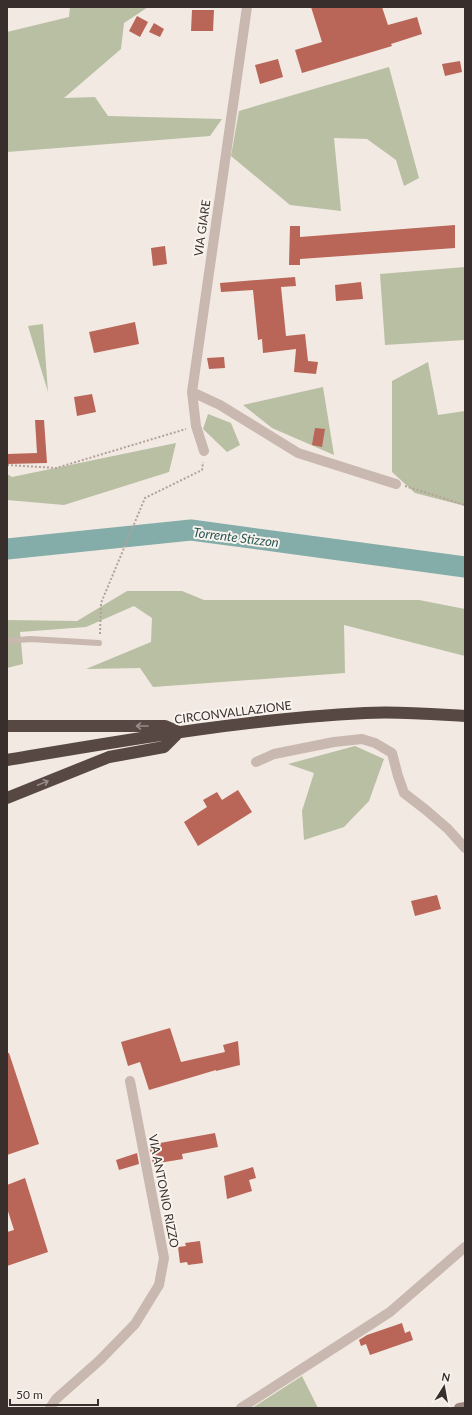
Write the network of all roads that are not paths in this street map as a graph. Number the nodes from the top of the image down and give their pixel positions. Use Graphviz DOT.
graph roads {
  1 [pos="247,7"];
  2 [pos="192,392"];
  3 [pos="204,451"];
  4 [pos="396,484"];
  5 [pos="7,641"];
  6 [pos="99,644"];
  7 [pos="465,716"];
  8 [pos="7,726"];
  9 [pos="179,732"];
  10 [pos="7,760"];
  11 [pos="256,762"];
  12 [pos="7,798"];
  13 [pos="465,848"];
  14 [pos="130,1081"];
  15 [pos="465,1247"];
  16 [pos="465,1407"];
  17 [pos="50,1408"];
  18 [pos="241,1408"];
  19 [pos="459,1408"];
  1 -- 2 [label="street, VIA GIARE"];
  2 -- 3 [label="street, VIA GIARE"];
  2 -- 4 [label="street"];
  5 -- 6 [label="lane"];
  7 -- 9 [label="highway, CIRCONVALLAZIONE"];
  9 -- 8 [label="highway, one-way"];
  9 -- 10 [label="highway, CIRCONVALLAZIONE"];
  12 -- 9 [label="highway, one-way"];
  11 -- 13 [label="street"];
  14 -- 17 [label="street, VIA ANTONIO RIZZO"];
  15 -- 18 [label="street"];
  16 -- 19 [label="street"];
}
